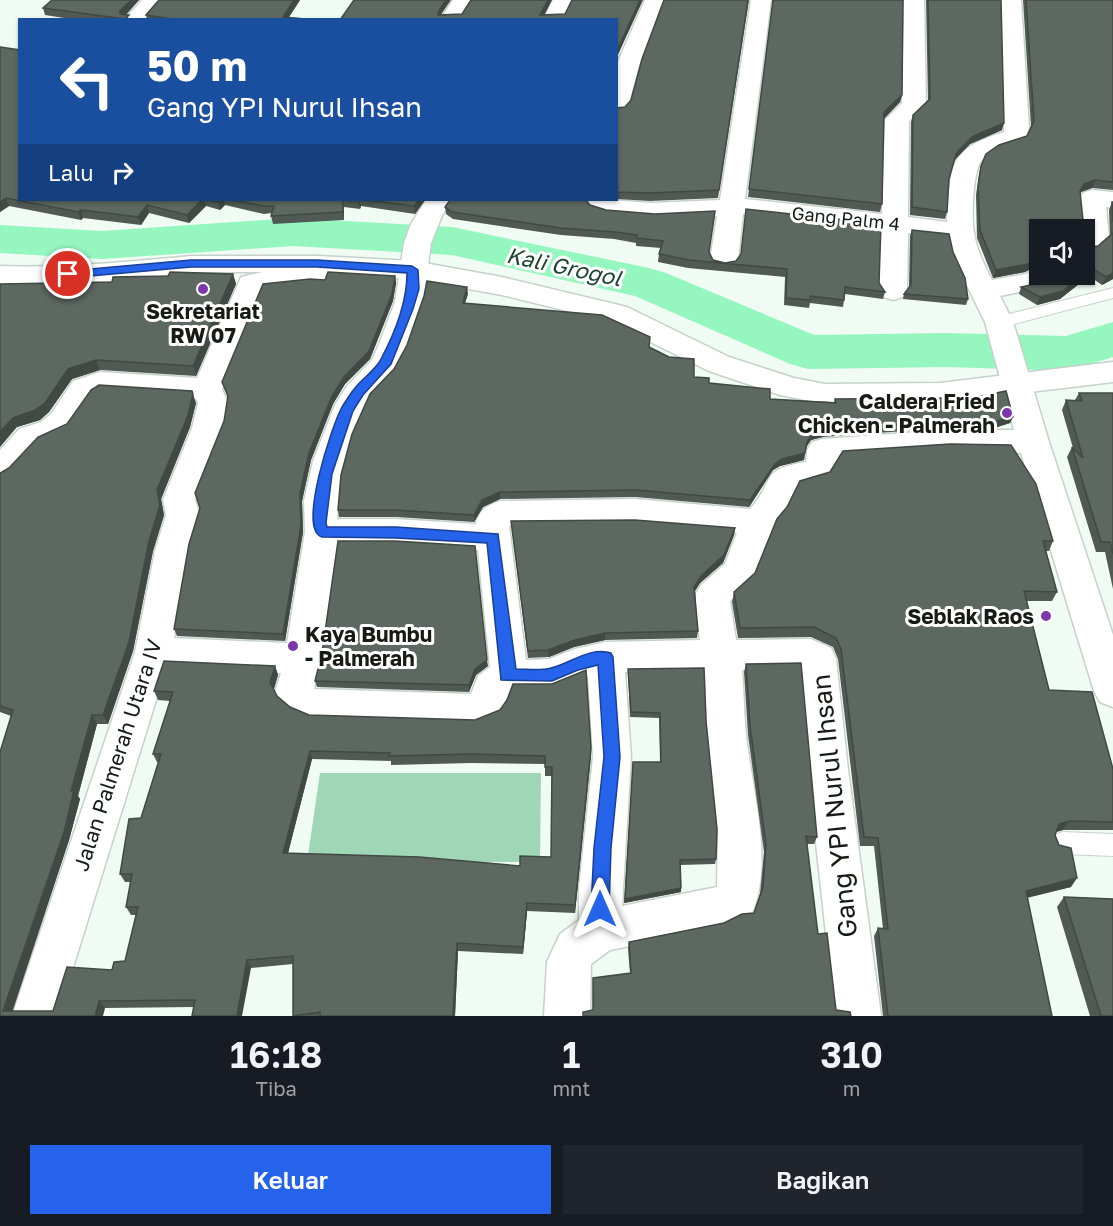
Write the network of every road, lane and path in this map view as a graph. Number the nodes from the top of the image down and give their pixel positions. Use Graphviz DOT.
graph roads {
  1 [pos="154,0"];
  2 [pos="464,0"];
  3 [pos="563,0"];
  4 [pos="655,0"];
  5 [pos="761,0"];
  6 [pos="914,0"];
  7 [pos="1011,0"];
  8 [pos="136,18"];
  9 [pos="451,18"];
  10 [pos="553,18"];
  11 [pos="619,82"];
  12 [pos="1113,200"];
  13 [pos="596,201"];
  14 [pos="731,206"];
  15 [pos="432,209"];
  16 [pos="1094,219"];
  17 [pos="894,223"];
  18 [pos="960,231"];
  19 [pos="724,260"];
  20 [pos="414,262"];
  21 [pos="317,264"];
  22 [pos="0,275"];
  23 [pos="1029,282"];
  24 [pos="982,290"];
  25 [pos="894,291"];
  26 [pos="1113,293"];
  27 [pos="1008,354"];
  28 [pos="1113,372"];
  29 [pos="207,390"];
  30 [pos="1033,442"];
  31 [pos="0,471"];
  32 [pos="758,522"];
  33 [pos="322,532"];
  34 [pos="493,538"];
  35 [pos="153,652"];
  36 [pos="721,654"];
  37 [pos="605,657"];
  38 [pos="303,659"];
  39 [pos="506,676"];
  40 [pos="1111,683"];
  41 [pos="1064,843"];
  42 [pos="1113,845"];
  43 [pos="601,931"];
  44 [pos="35,1016"];
  45 [pos="567,1016"];
  46 [pos="858,1016"];
  1 -- 8 [label="street"];
  2 -- 9 [label="street"];
  3 -- 10 [label="street"];
  4 -- 11 [label="street"];
  5 -- 14 [label="street"];
  6 -- 17 [label="street"];
  7 -- 18 [label="street"];
  12 -- 16 [label="street"];
  13 -- 14 [label="street, Gang Palm 4"];
  14 -- 17 [label="street, Gang Palm 4"];
  14 -- 19 [label="street"];
  15 -- 20 [label="street"];
  17 -- 18 [label="street, Gang Palm 4"];
  17 -- 25 [label="street"];
  18 -- 24 [label="street"];
  20 -- 21 [label="street"];
  20 -- 27 [label="street"];
  20 -- 33 [label="street"];
  21 -- 22 [label="street"];
  21 -- 29 [label="street"];
  23 -- 24 [label="street"];
  24 -- 27 [label="street"];
  26 -- 27 [label="lane"];
  27 -- 28 [label="street"];
  27 -- 30 [label="street"];
  29 -- 31 [label="street"];
  29 -- 35 [label="street, Jalan Palmerah Utara IV"];
  30 -- 32 [label="street"];
  30 -- 40 [label="street"];
  32 -- 34 [label="street"];
  32 -- 36 [label="street"];
  33 -- 34 [label="street"];
  33 -- 38 [label="street"];
  34 -- 39 [label="street"];
  35 -- 38 [label="street"];
  35 -- 44 [label="street, Jalan Palmerah Utara IV"];
  36 -- 37 [label="street, Gang YPI Nurul Ihsan"];
  36 -- 43 [label="street"];
  36 -- 46 [label="street, Gang YPI Nurul Ihsan"];
  37 -- 39 [label="street, Gang YPI Nurul Ihsan"];
  37 -- 43 [label="street"];
  38 -- 39 [label="street"];
  41 -- 42 [label="lane"];
  43 -- 45 [label="street"];
}
